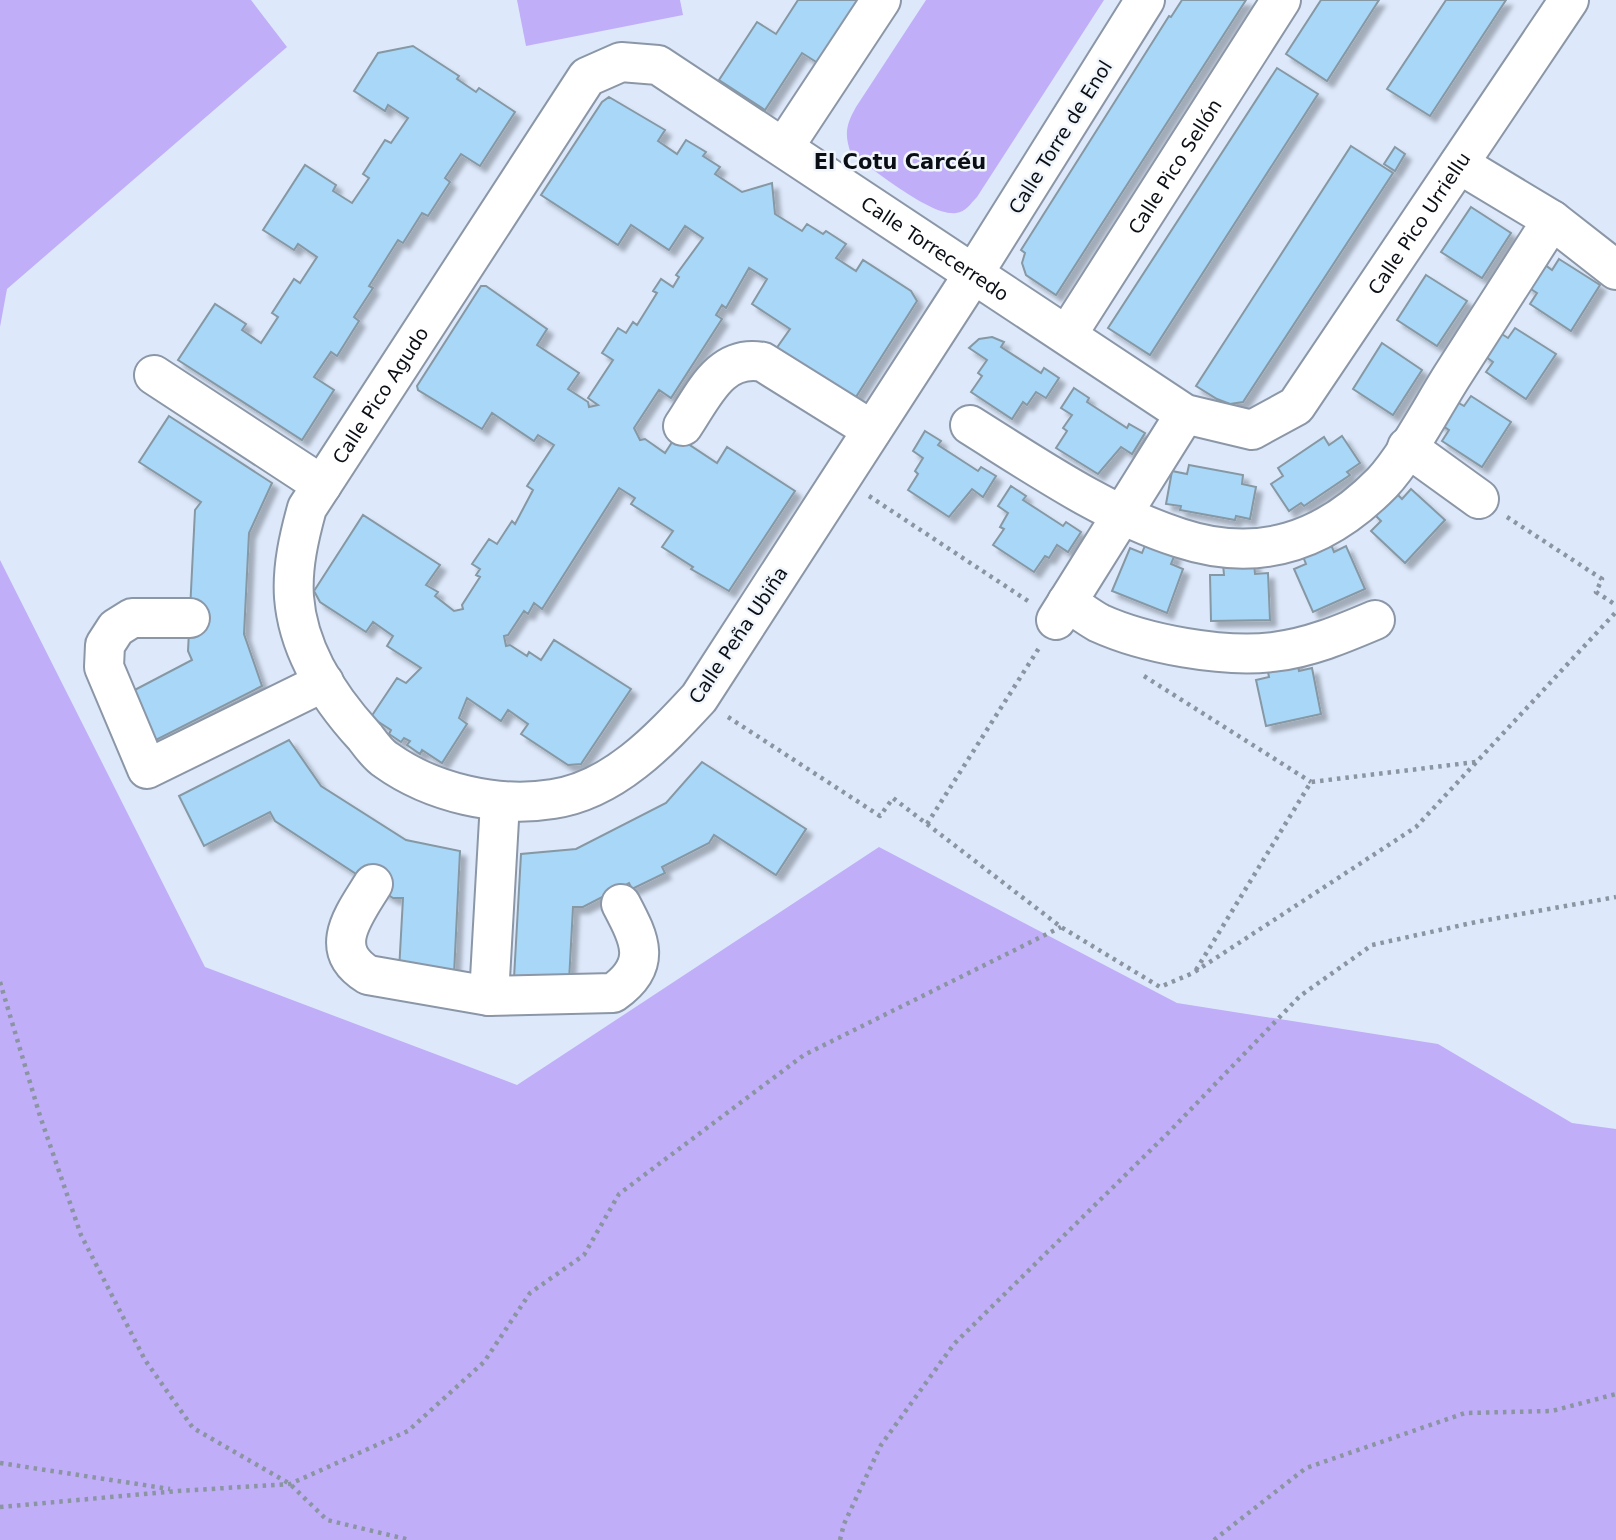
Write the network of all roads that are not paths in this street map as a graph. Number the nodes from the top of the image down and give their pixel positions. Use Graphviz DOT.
graph roads {
  1 [pos="881,0"];
  2 [pos="1145,0"];
  3 [pos="1281,0"];
  4 [pos="1569,0"];
  5 [pos="621,62"];
  6 [pos="784,147"];
  7 [pos="1459,164"];
  8 [pos="1552,220"];
  9 [pos="1616,270"];
  10 [pos="974,273"];
  11 [pos="1067,335"];
  12 [pos="154,375"];
  13 [pos="1185,414"];
  14 [pos="970,425"];
  15 [pos="683,426"];
  16 [pos="872,430"];
  17 [pos="1252,430"];
  18 [pos="1407,447"];
  19 [pos="322,485"];
  20 [pos="1479,499"];
  21 [pos="1122,514"];
  22 [pos="190,618"];
  23 [pos="1375,620"];
  24 [pos="324,682"];
  25 [pos="385,760"];
  26 [pos="499,802"];
  27 [pos="373,884"];
  28 [pos="621,904"];
  29 [pos="489,996"];
  1 -- 6 [label="street"];
  2 -- 10 [label="street, Calle Torre de Enol"];
  3 -- 11 [label="street, Calle Pico Sellón"];
  4 -- 7 [label="street, Calle Pico Urriellu"];
  5 -- 6 [label="street, Calle Torrecerredo"];
  5 -- 19 [label="street, Calle Pico Agudo"];
  6 -- 10 [label="street, Calle Torrecerredo"];
  7 -- 8 [label="street"];
  7 -- 17 [label="street, Calle Pico Urriellu"];
  8 -- 9 [label="street"];
  8 -- 18 [label="street"];
  10 -- 11 [label="street, Calle Torrecerredo"];
  10 -- 16 [label="street, Calle Peña Ubiña"];
  11 -- 13 [label="street, Calle Torrecerredo"];
  12 -- 19 [label="street"];
  13 -- 17 [label="street, Calle Torrecerredo"];
  13 -- 21 [label="street"];
  14 -- 21 [label="street"];
  15 -- 16 [label="street"];
  16 -- 26 [label="street, Calle Peña Ubiña"];
  18 -- 20 [label="street"];
  18 -- 21 [label="street"];
  19 -- 24 [label="street, Calle Pico Agudo"];
  21 -- 23 [label="street"];
  22 -- 24 [label="street"];
  24 -- 25 [label="street, Calle Pico Agudo"];
  25 -- 26 [label="street, Calle Peña Ubiña"];
  26 -- 29 [label="street"];
  27 -- 29 [label="street"];
  28 -- 29 [label="street"];
}
